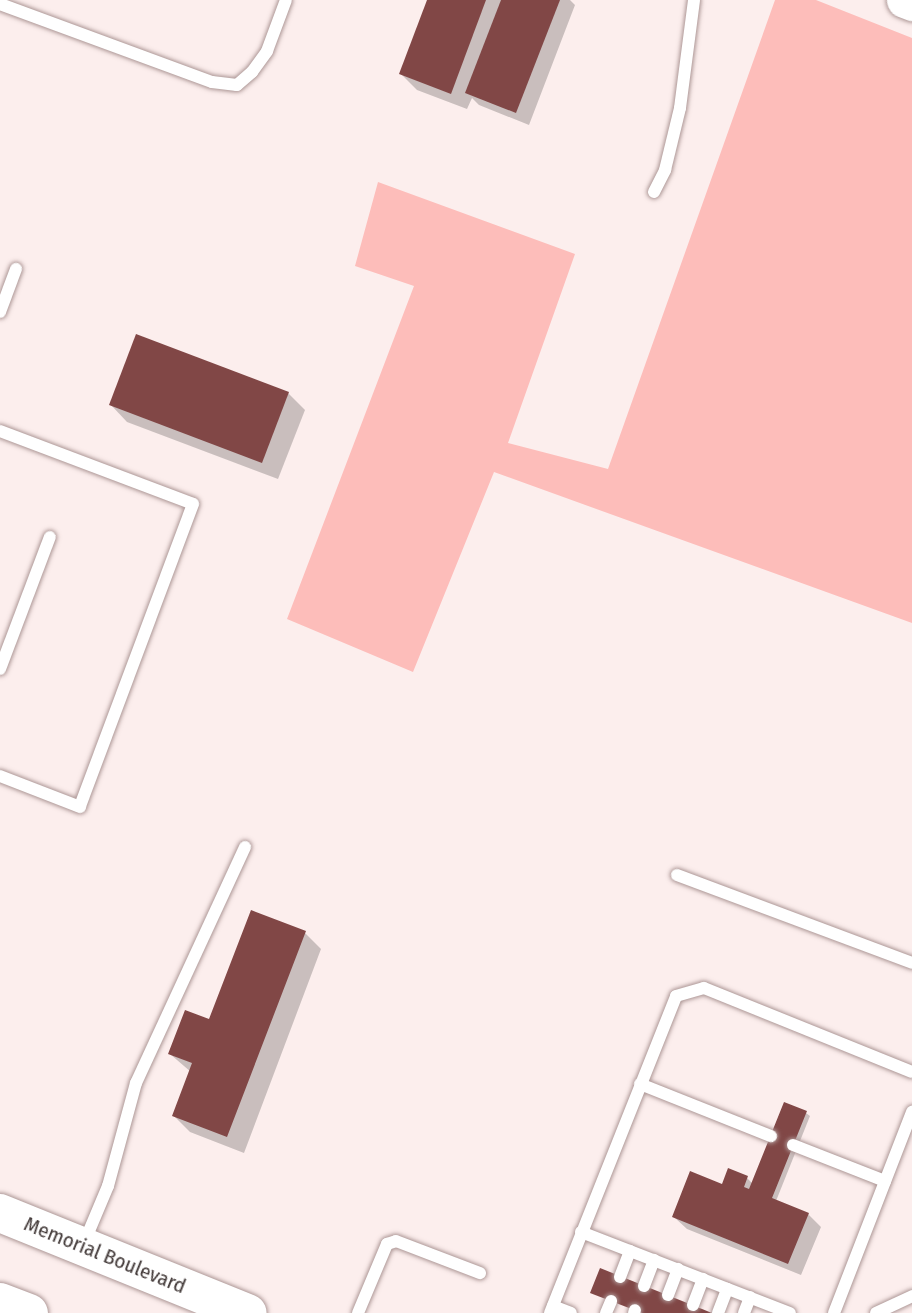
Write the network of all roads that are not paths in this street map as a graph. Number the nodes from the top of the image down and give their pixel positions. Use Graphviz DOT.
graph roads {
  1 [pos="286,0"];
  2 [pos="694,0"];
  3 [pos="904,0"];
  4 [pos="912,3"];
  5 [pos="0,4"];
  6 [pos="654,191"];
  7 [pos="16,269"];
  8 [pos="0,312"];
  9 [pos="0,431"];
  10 [pos="50,537"];
  11 [pos="0,669"];
  12 [pos="0,776"];
  13 [pos="245,847"];
  14 [pos="677,874"];
  15 [pos="912,963"];
  16 [pos="912,1072"];
  17 [pos="640,1084"];
  18 [pos="912,1112"];
  19 [pos="771,1136"];
  20 [pos="793,1145"];
  21 [pos="885,1181"];
  22 [pos="0,1213"];
  23 [pos="581,1232"];
  24 [pos="83,1246"];
  25 [pos="631,1251"];
  26 [pos="654,1260"];
  27 [pos="678,1269"];
  28 [pos="480,1273"];
  29 [pos="621,1277"];
  30 [pos="703,1279"];
  31 [pos="644,1286"];
  32 [pos="727,1289"];
  33 [pos="668,1295"];
  34 [pos="912,1296"];
  35 [pos="750,1297"];
  36 [pos="0,1301"];
  37 [pos="693,1305"];
  38 [pos="552,1310"];
  39 [pos="776,1310"];
  40 [pos="29,1313"];
  41 [pos="248,1313"];
  42 [pos="358,1313"];
  43 [pos="570,1313"];
  44 [pos="718,1313"];
  45 [pos="744,1313"];
  46 [pos="790,1313"];
  47 [pos="834,1313"];
  48 [pos="876,1313"];
  1 -- 5 [label="lane"];
  2 -- 6 [label="lane"];
  3 -- 4 [label="street"];
  7 -- 8 [label="lane"];
  9 -- 12 [label="lane"];
  10 -- 11 [label="lane"];
  13 -- 24 [label="lane"];
  14 -- 15 [label="lane"];
  16 -- 17 [label="lane"];
  17 -- 19 [label="lane"];
  17 -- 23 [label="lane"];
  18 -- 21 [label="lane"];
  20 -- 21 [label="lane"];
  21 -- 47 [label="lane"];
  22 -- 24 [label="main road, Memorial Boulevard"];
  23 -- 25 [label="lane"];
  23 -- 38 [label="lane"];
  24 -- 41 [label="main road, Memorial Boulevard"];
  25 -- 26 [label="lane"];
  25 -- 29 [label="lane"];
  26 -- 27 [label="lane"];
  26 -- 31 [label="lane"];
  27 -- 30 [label="lane"];
  27 -- 33 [label="lane"];
  28 -- 42 [label="lane"];
  30 -- 32 [label="lane"];
  30 -- 37 [label="lane"];
  32 -- 35 [label="lane"];
  32 -- 44 [label="lane"];
  34 -- 48 [label="lane"];
  35 -- 39 [label="lane"];
  35 -- 45 [label="lane"];
  36 -- 40 [label="main road"];
  38 -- 43 [label="lane"];
  39 -- 46 [label="lane"];
}
